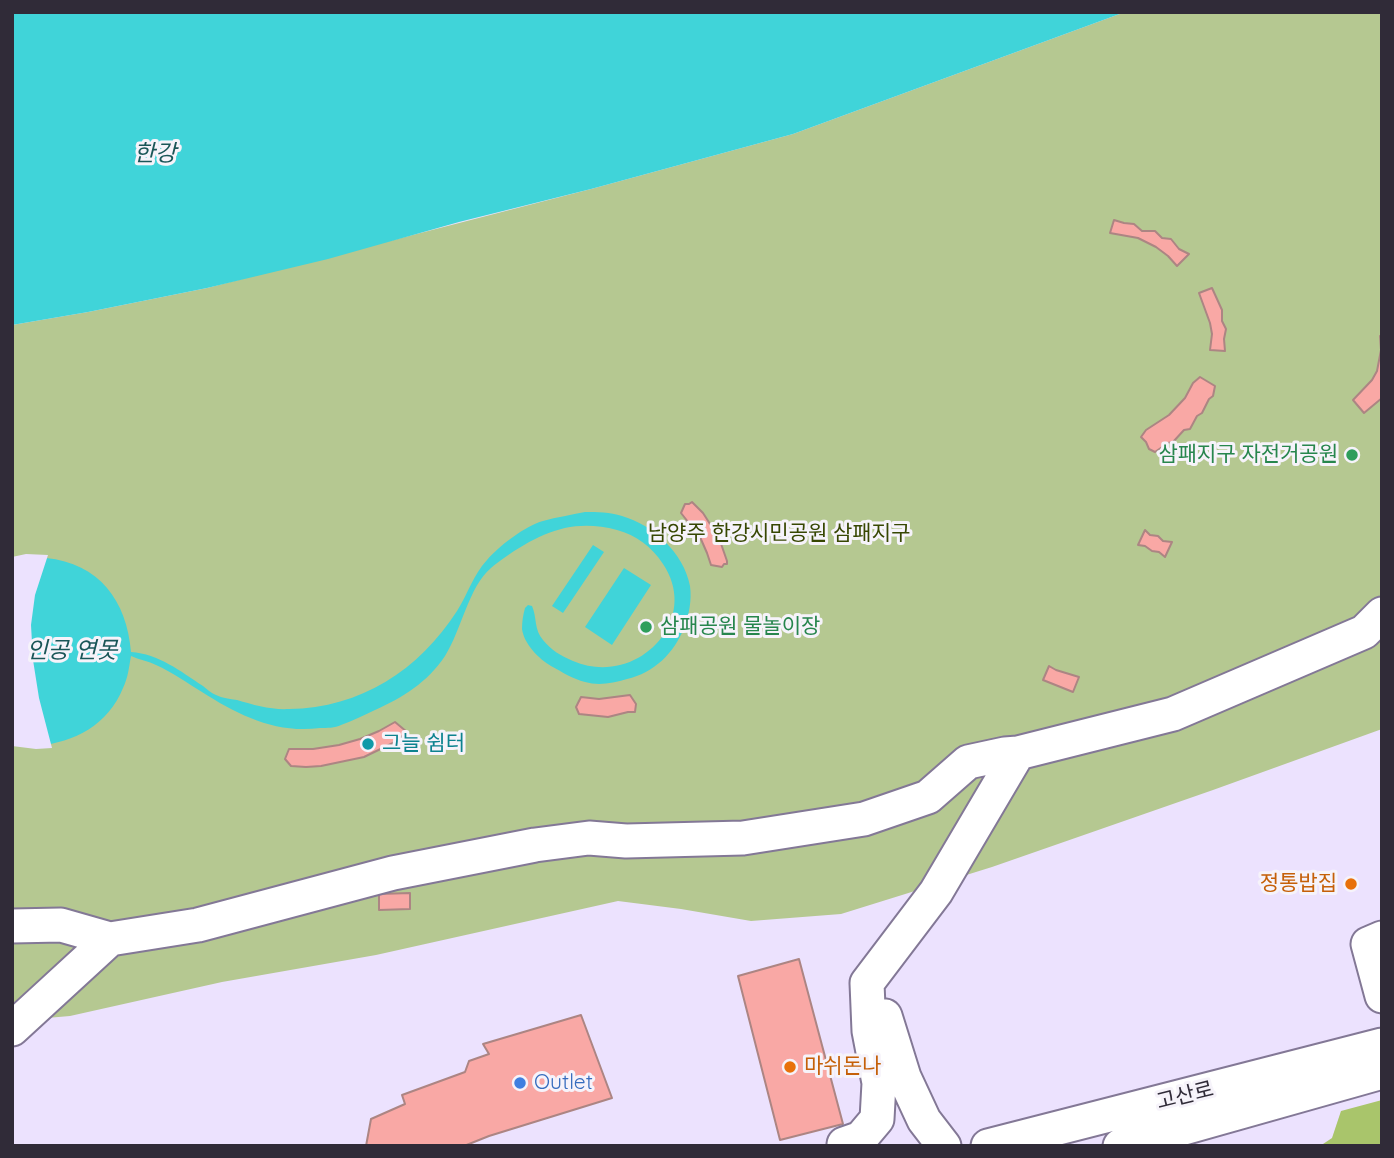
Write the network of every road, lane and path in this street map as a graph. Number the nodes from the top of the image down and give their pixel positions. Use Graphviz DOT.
graph roads {
  1 [pos="1382,614"];
  2 [pos="1018,753"];
  3 [pos="936,892"];
  4 [pos="12,926"];
  5 [pos="1382,938"];
  6 [pos="110,939"];
  7 [pos="1382,996"];
  8 [pos="12,1029"];
  9 [pos="1382,1045"];
  10 [pos="1382,1072"];
  11 [pos="1158,1140"];
  12 [pos="841,1145"];
  13 [pos="944,1146"];
  14 [pos="988,1146"];
  15 [pos="1120,1146"];
  1 -- 2 [label="street"];
  2 -- 3 [label="street"];
  2 -- 6 [label="street"];
  3 -- 12 [label="street"];
  3 -- 13 [label="street"];
  4 -- 6 [label="street"];
  5 -- 7 [label="street"];
  6 -- 8 [label="street"];
  9 -- 14 [label="street, 고산로"];
  10 -- 11 [label="street, 고산로"];
  11 -- 15 [label="street, 고산로"];
}
